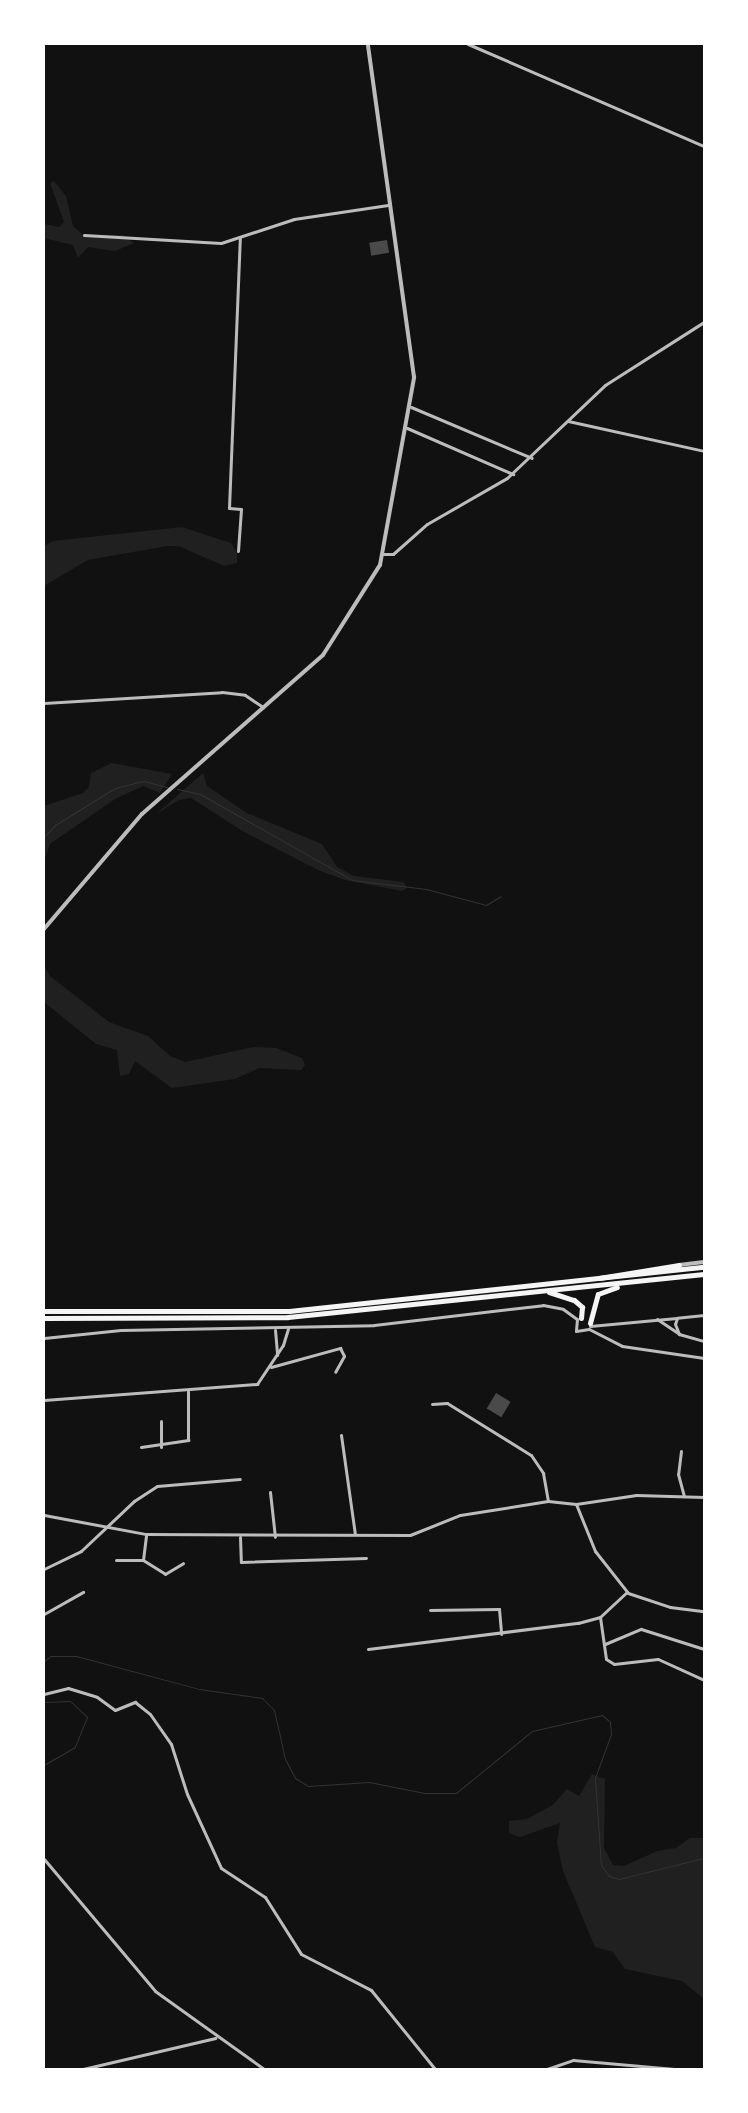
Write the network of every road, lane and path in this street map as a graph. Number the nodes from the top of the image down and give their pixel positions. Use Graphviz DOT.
graph roads {
  1 [pos="368,44"];
  2 [pos="468,44"];
  3 [pos="704,146"];
  4 [pos="388,205"];
  5 [pos="84,235"];
  6 [pos="240,238"];
  7 [pos="704,322"];
  8 [pos="411,407"];
  9 [pos="568,421"];
  10 [pos="407,428"];
  11 [pos="704,451"];
  12 [pos="532,458"];
  13 [pos="512,474"];
  14 [pos="238,551"];
  15 [pos="383,554"];
  16 [pos="44,703"];
  17 [pos="263,707"];
  18 [pos="44,929"];
  19 [pos="704,1262"];
  20 [pos="679,1265"];
  21 [pos="704,1267"];
  22 [pos="704,1274"];
  23 [pos="596,1279"];
  24 [pos="625,1283"];
  25 [pos="548,1292"];
  26 [pos="44,1311"];
  27 [pos="61,1315"];
  28 [pos="704,1315"];
  29 [pos="44,1318"];
  30 [pos="579,1318"];
  31 [pos="677,1318"];
  32 [pos="656,1319"];
  33 [pos="590,1326"];
  34 [pos="288,1329"];
  35 [pos="275,1330"];
  36 [pos="679,1334"];
  37 [pos="44,1338"];
  38 [pos="704,1341"];
  39 [pos="277,1356"];
  40 [pos="704,1358"];
  41 [pos="270,1367"];
  42 [pos="335,1372"];
  43 [pos="188,1391"];
  44 [pos="44,1400"];
  45 [pos="432,1404"];
  46 [pos="161,1421"];
  47 [pos="341,1435"];
  48 [pos="142,1447"];
  49 [pos="161,1447"];
  50 [pos="681,1451"];
  51 [pos="240,1479"];
  52 [pos="270,1492"];
  53 [pos="684,1496"];
  54 [pos="704,1497"];
  55 [pos="548,1502"];
  56 [pos="576,1504"];
  57 [pos="44,1515"];
  58 [pos="104,1528"];
  59 [pos="146,1534"];
  60 [pos="354,1534"];
  61 [pos="275,1537"];
  62 [pos="240,1538"];
  63 [pos="366,1558"];
  64 [pos="116,1560"];
  65 [pos="143,1560"];
  66 [pos="183,1563"];
  67 [pos="44,1569"];
  68 [pos="83,1592"];
  69 [pos="627,1592"];
  70 [pos="430,1610"];
  71 [pos="704,1611"];
  72 [pos="44,1614"];
  73 [pos="600,1617"];
  74 [pos="502,1634"];
  75 [pos="605,1644"];
  76 [pos="368,1649"];
  77 [pos="704,1649"];
  78 [pos="704,1680"];
  79 [pos="45,1694"];
  80 [pos="44,1859"];
  81 [pos="216,2038"];
  82 [pos="83,2069"];
  83 [pos="264,2069"];
  84 [pos="435,2069"];
  85 [pos="547,2069"];
  86 [pos="675,2069"];
  1 -- 4 [label="street"];
  2 -- 3 [label="street"];
  4 -- 6 [label="street"];
  4 -- 8 [label="street"];
  5 -- 6 [label="street"];
  6 -- 14 [label="street"];
  7 -- 9 [label="street"];
  8 -- 10 [label="street"];
  8 -- 12 [label="street"];
  9 -- 11 [label="street"];
  9 -- 12 [label="street"];
  10 -- 13 [label="street"];
  10 -- 15 [label="street"];
  12 -- 13 [label="street"];
  13 -- 15 [label="street"];
  15 -- 17 [label="street"];
  16 -- 17 [label="street"];
  17 -- 18 [label="street"];
  19 -- 20 [label="street"];
  20 -- 23 [label="highway"];
  21 -- 23 [label="highway"];
  22 -- 24 [label="highway"];
  23 -- 27 [label="highway"];
  24 -- 25 [label="highway"];
  24 -- 33 [label="highway"];
  25 -- 27 [label="highway"];
  25 -- 30 [label="highway"];
  26 -- 27 [label="highway"];
  27 -- 29 [label="highway"];
  28 -- 31 [label="street"];
  30 -- 33 [label="street"];
  30 -- 33 [label="street"];
  30 -- 34 [label="street"];
  31 -- 32 [label="street"];
  31 -- 36 [label="street"];
  32 -- 33 [label="street"];
  32 -- 36 [label="street"];
  33 -- 40 [label="street"];
  34 -- 35 [label="street"];
  34 -- 39 [label="street"];
  35 -- 37 [label="street"];
  35 -- 39 [label="street"];
  36 -- 38 [label="street"];
  39 -- 41 [label="street"];
  41 -- 42 [label="street"];
  41 -- 43 [label="street"];
  43 -- 44 [label="street"];
  43 -- 49 [label="street"];
  45 -- 55 [label="street"];
  46 -- 49 [label="street"];
  47 -- 60 [label="street"];
  48 -- 49 [label="street"];
  50 -- 53 [label="street"];
  51 -- 58 [label="street"];
  52 -- 61 [label="street"];
  53 -- 54 [label="street"];
  53 -- 56 [label="street"];
  55 -- 56 [label="street"];
  55 -- 60 [label="street"];
  56 -- 69 [label="street"];
  57 -- 58 [label="street"];
  58 -- 59 [label="street"];
  58 -- 67 [label="street"];
  59 -- 62 [label="street"];
  59 -- 65 [label="street"];
  60 -- 61 [label="street"];
  61 -- 62 [label="street"];
  62 -- 63 [label="street"];
  64 -- 65 [label="street"];
  65 -- 66 [label="street"];
  68 -- 72 [label="street"];
  69 -- 71 [label="street"];
  69 -- 73 [label="street"];
  70 -- 74 [label="street"];
  73 -- 74 [label="street"];
  73 -- 75 [label="street"];
  74 -- 76 [label="street"];
  75 -- 77 [label="street"];
  75 -- 78 [label="street"];
  79 -- 84 [label="street"];
  80 -- 81 [label="street"];
  81 -- 82 [label="street"];
  81 -- 83 [label="street"];
  85 -- 86 [label="street"];
}
